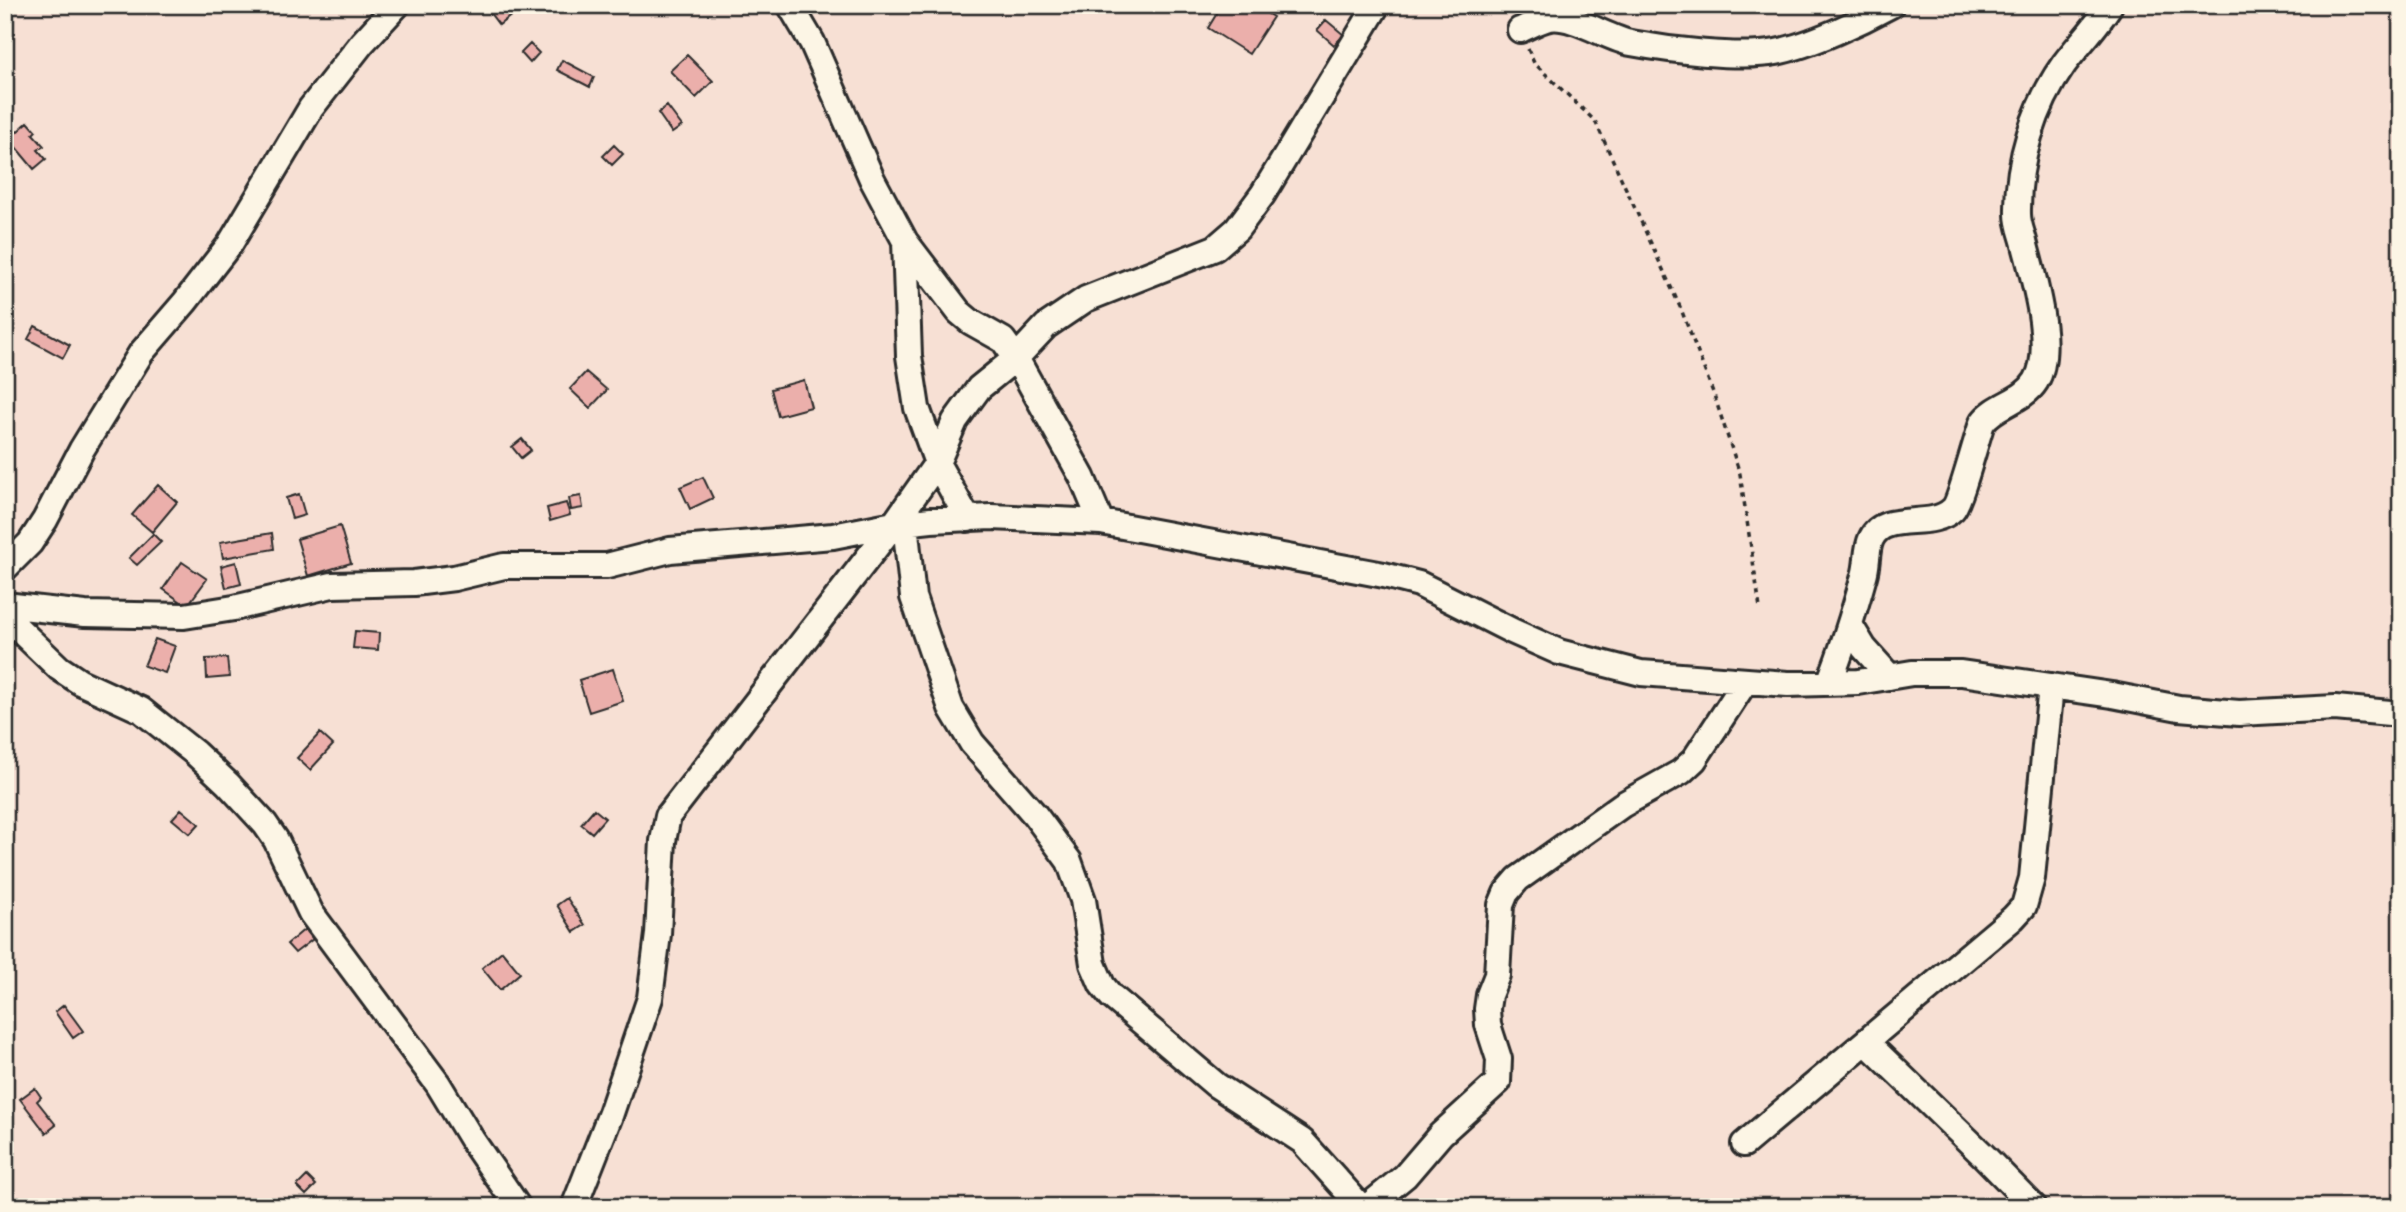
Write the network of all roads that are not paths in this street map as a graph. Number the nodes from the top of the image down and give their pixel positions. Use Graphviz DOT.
graph roads {
  1 [pos="397,5"];
  2 [pos="789,5"];
  3 [pos="1377,5"];
  4 [pos="1891,5"];
  5 [pos="2110,5"];
  6 [pos="1520,30"];
  7 [pos="905,241"];
  8 [pos="1016,358"];
  9 [pos="937,463"];
  10 [pos="968,519"];
  11 [pos="1101,522"];
  12 [pos="900,524"];
  13 [pos="5,568"];
  14 [pos="5,606"];
  15 [pos="5,616"];
  16 [pos="1850,625"];
  17 [pos="1890,677"];
  18 [pos="1745,682"];
  19 [pos="1829,683"];
  20 [pos="2051,686"];
  21 [pos="2401,714"];
  22 [pos="1866,1042"];
  23 [pos="1744,1144"];
  24 [pos="518,1207"];
  25 [pos="573,1207"];
  26 [pos="1361,1207"];
  27 [pos="1367,1207"];
  28 [pos="2034,1207"];
  1 -- 13 [label="street"];
  2 -- 7 [label="street"];
  3 -- 8 [label="street"];
  4 -- 6 [label="street"];
  5 -- 16 [label="street"];
  7 -- 8 [label="street"];
  7 -- 9 [label="street"];
  8 -- 9 [label="street"];
  8 -- 11 [label="street"];
  9 -- 10 [label="street"];
  9 -- 12 [label="street"];
  10 -- 11 [label="street"];
  10 -- 12 [label="street"];
  11 -- 18 [label="street"];
  12 -- 14 [label="street"];
  12 -- 25 [label="street"];
  12 -- 26 [label="street"];
  15 -- 24 [label="street"];
  16 -- 17 [label="street"];
  16 -- 19 [label="street"];
  17 -- 19 [label="street"];
  17 -- 20 [label="street"];
  18 -- 19 [label="street"];
  18 -- 27 [label="street"];
  20 -- 21 [label="street"];
  20 -- 22 [label="street"];
  22 -- 23 [label="street"];
  22 -- 28 [label="street"];
}
